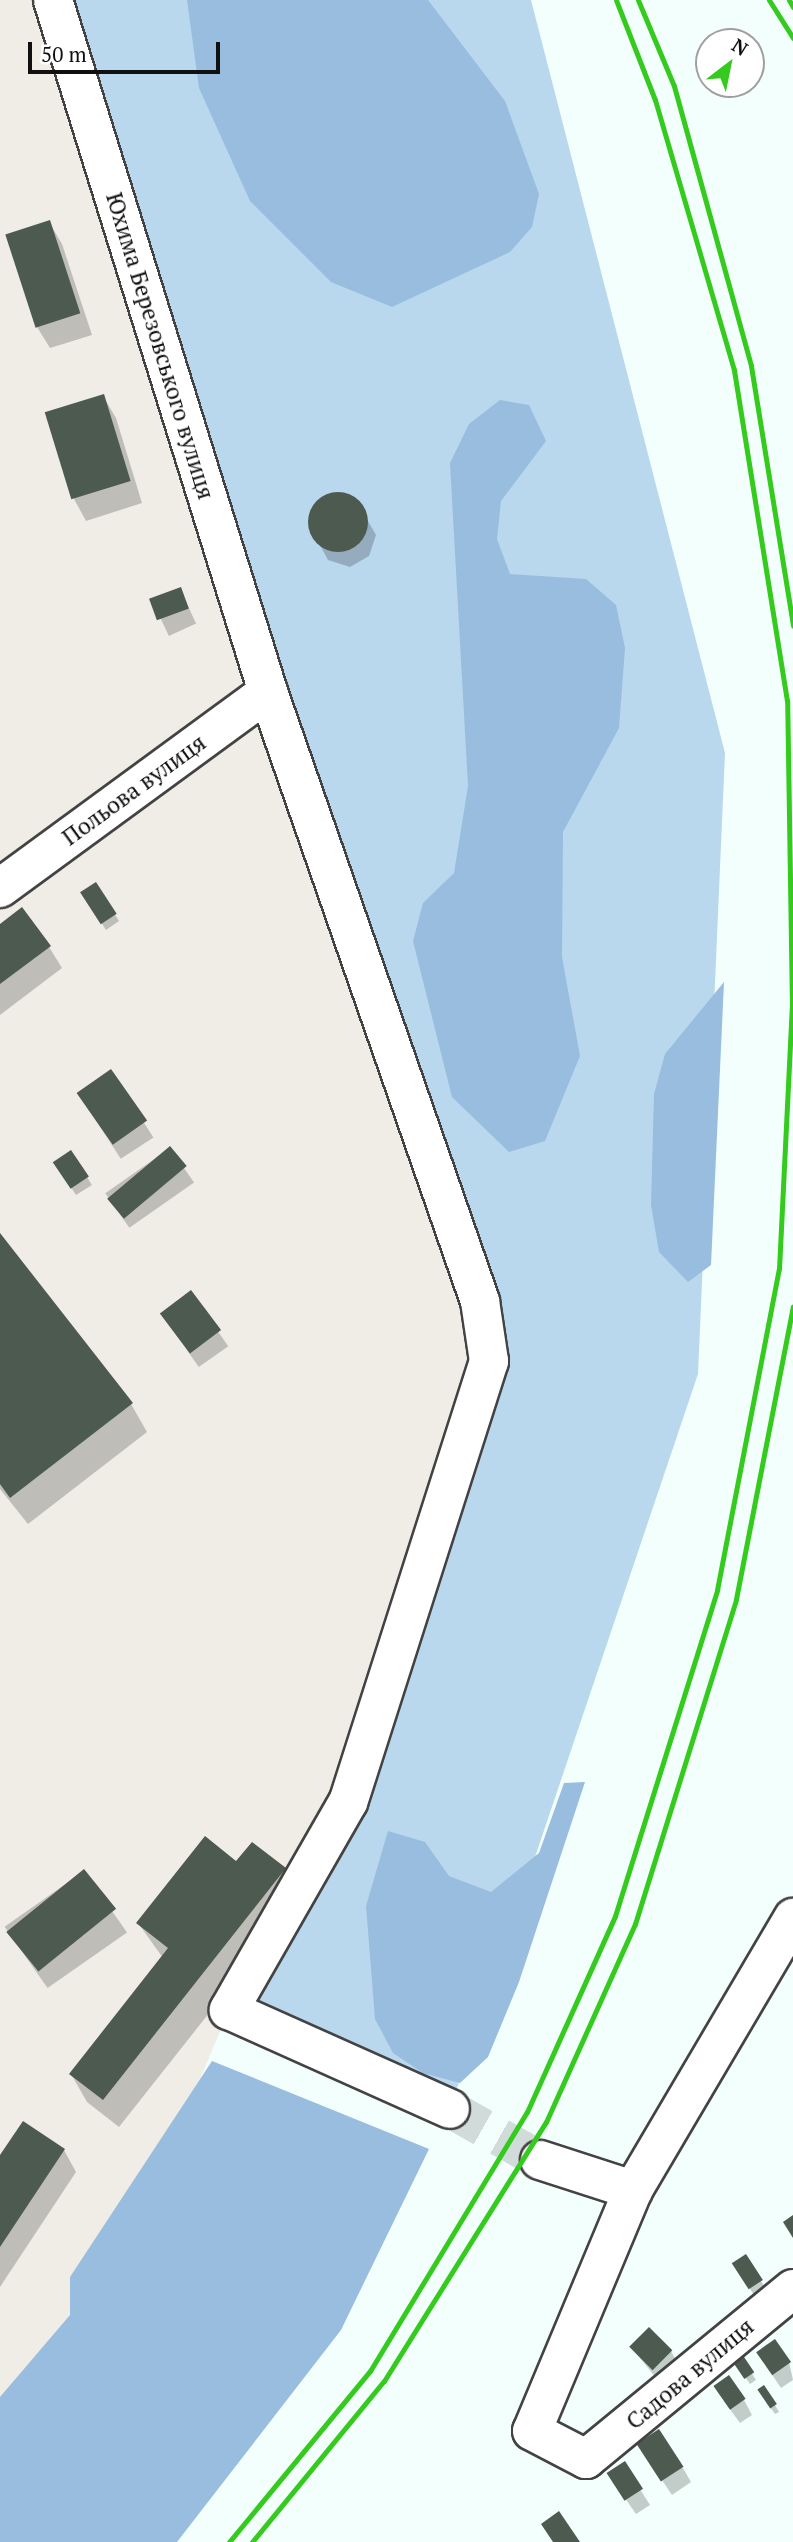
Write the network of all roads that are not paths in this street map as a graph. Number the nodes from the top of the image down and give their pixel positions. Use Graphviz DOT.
graph roads {
  1 [pos="53,0"];
  2 [pos="268,692"];
  3 [pos="0,888"];
  4 [pos="793,1919"];
  5 [pos="450,2109"];
  6 [pos="540,2160"];
  7 [pos="633,2190"];
  8 [pos="793,2289"];
  1 -- 2 [label="street, Юхима Березовського вулиця"];
  2 -- 3 [label="street, Польова вулиця"];
  2 -- 5 [label="street, Юхима Березовського вулиця"];
  4 -- 7 [label="street"];
  6 -- 7 [label="street"];
  7 -- 8 [label="street, Садова вулиця"];
}
